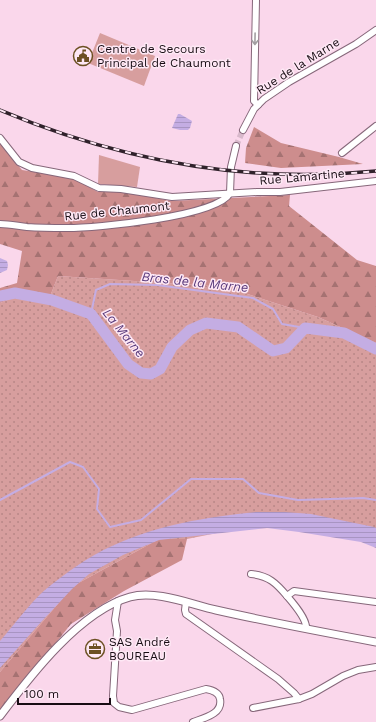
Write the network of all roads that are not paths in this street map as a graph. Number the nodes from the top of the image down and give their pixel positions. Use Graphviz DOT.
graph roads {
  1 [pos="256,0"];
  2 [pos="376,30"];
  3 [pos="258,105"];
  4 [pos="376,126"];
  5 [pos="242,130"];
  6 [pos="0,138"];
  7 [pos="236,146"];
  8 [pos="342,153"];
  9 [pos="376,181"];
  10 [pos="230,194"];
  11 [pos="0,224"];
  12 [pos="251,574"];
  13 [pos="287,596"];
  14 [pos="118,601"];
  15 [pos="186,602"];
  16 [pos="373,602"];
  17 [pos="306,628"];
  18 [pos="376,642"];
  19 [pos="376,667"];
  20 [pos="299,699"];
  21 [pos="253,708"];
  22 [pos="0,716"];
  23 [pos="193,722"];
  1 -- 3 [label="street, one-way"];
  2 -- 3 [label="street, Rue de la Marne"];
  3 -- 5 [label="street, Rue de la Marne"];
  4 -- 8 [label="street"];
  6 -- 10 [label="street, Rue Lamartine"];
  7 -- 10 [label="street"];
  9 -- 10 [label="street, Rue Lamartine"];
  10 -- 11 [label="street, Rue de Chaumont"];
  12 -- 13 [label="street"];
  13 -- 16 [label="street"];
  13 -- 17 [label="street"];
  14 -- 15 [label="street"];
  14 -- 22 [label="street"];
  14 -- 23 [label="street"];
  15 -- 17 [label="street"];
  15 -- 20 [label="street"];
  17 -- 18 [label="street"];
  19 -- 20 [label="street"];
  20 -- 21 [label="street"];
}
